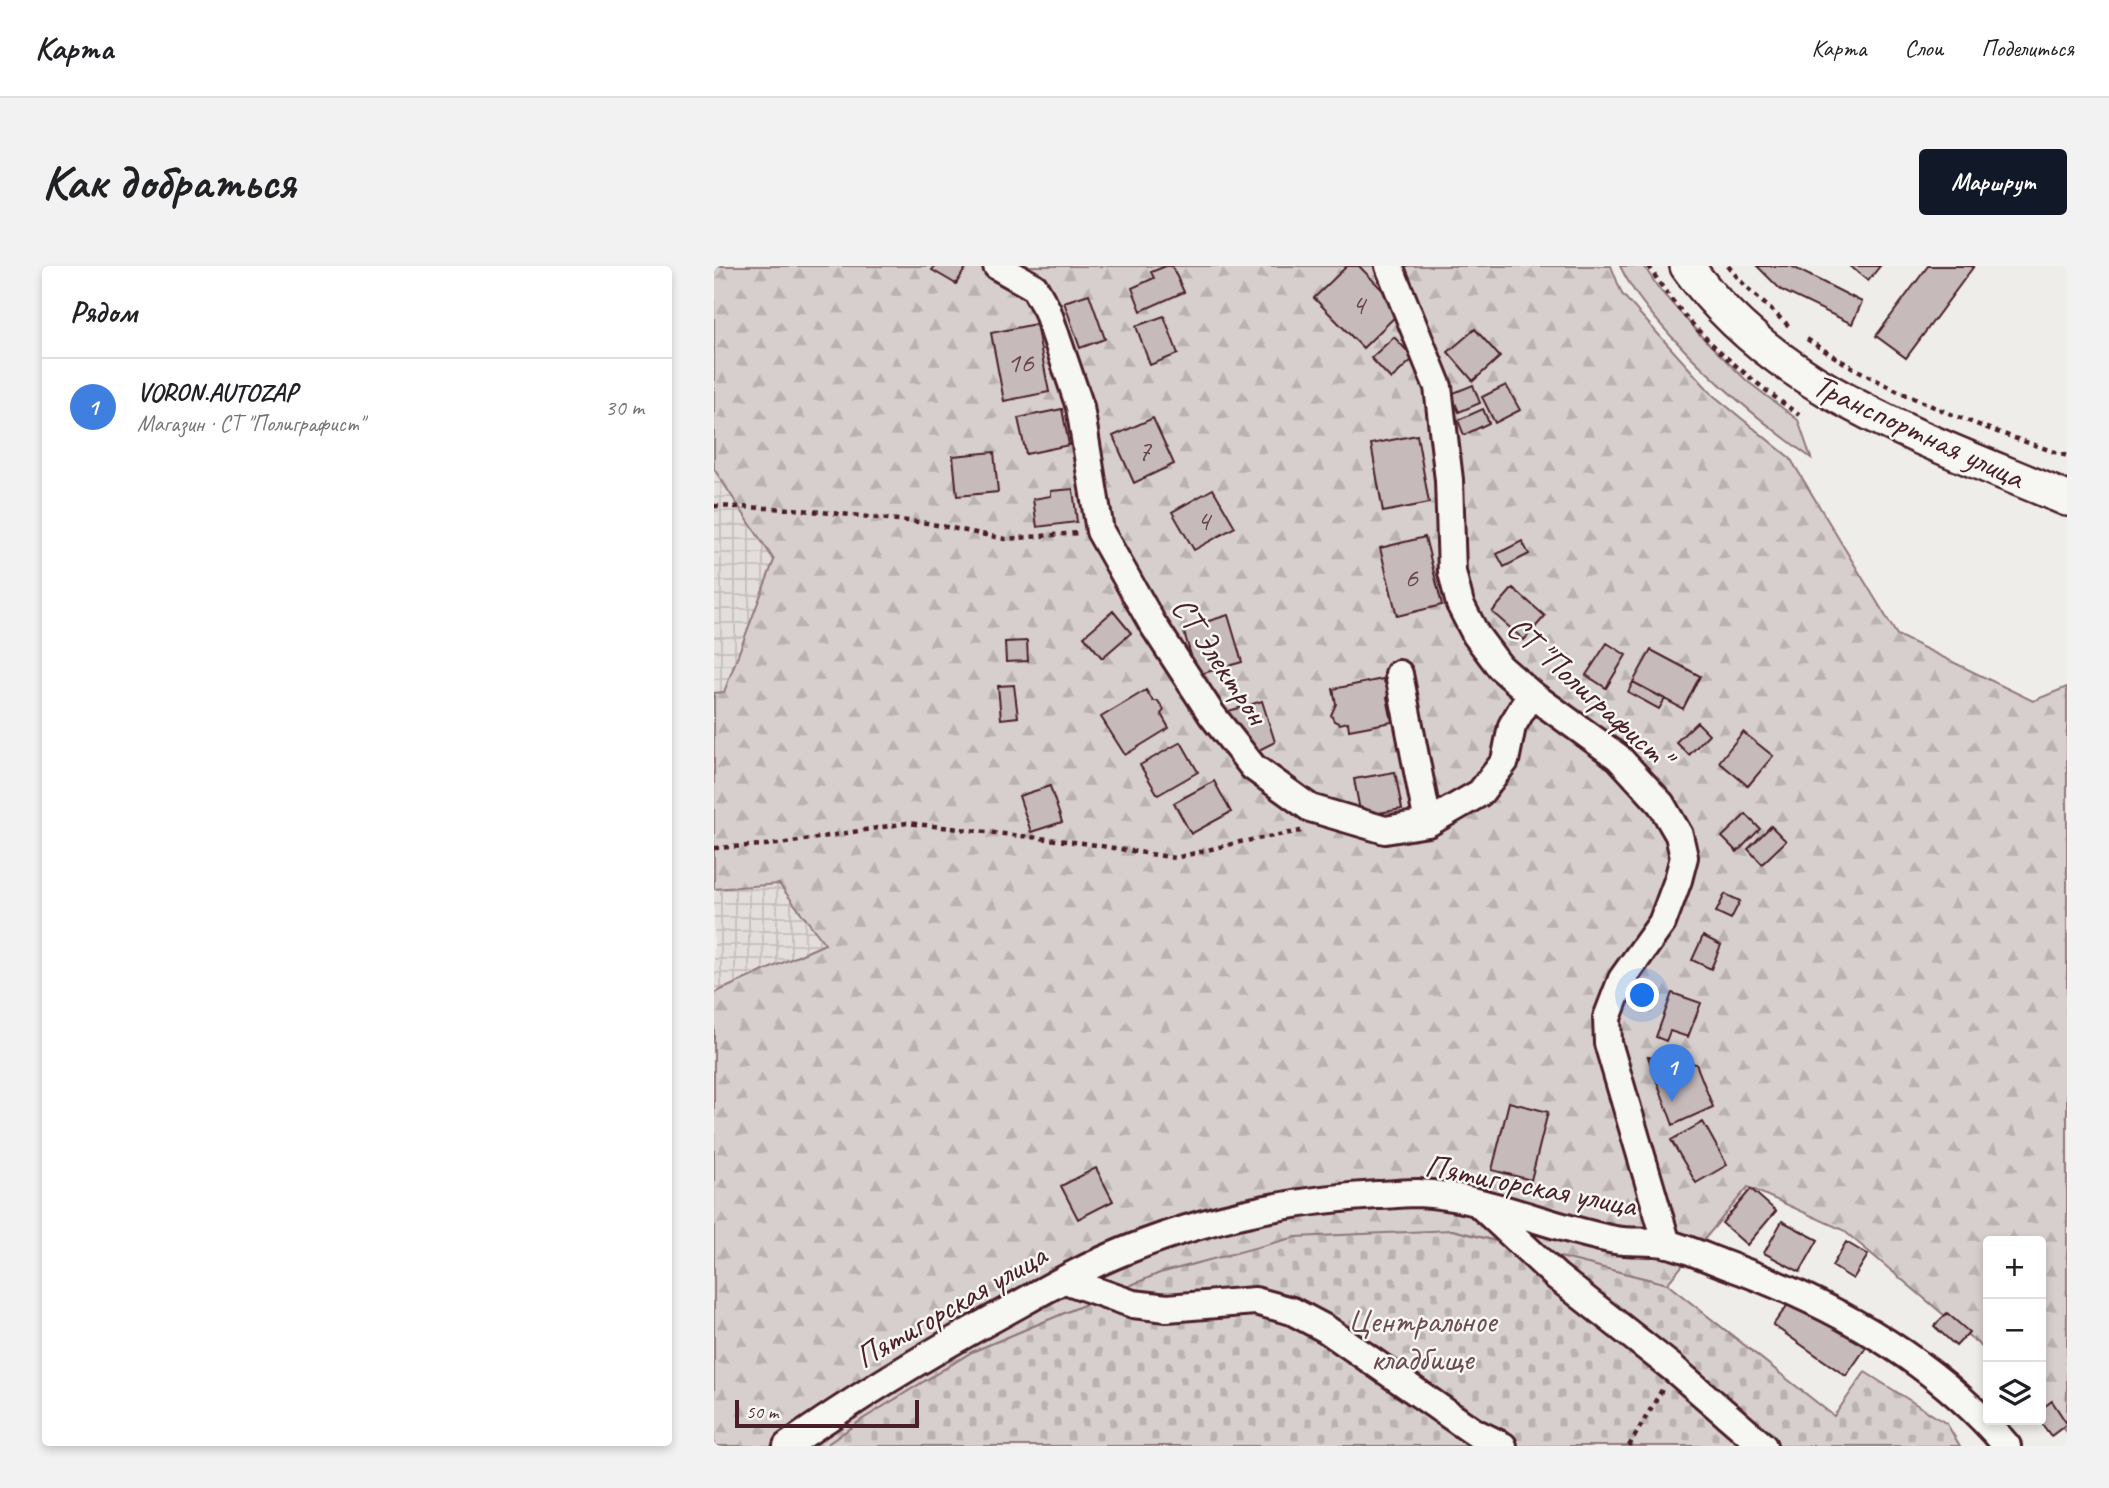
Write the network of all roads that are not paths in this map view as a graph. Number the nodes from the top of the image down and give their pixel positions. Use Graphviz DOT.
graph roads {
  1 [pos="998,266"];
  2 [pos="1389,266"];
  3 [pos="1686,266"];
  4 [pos="2067,499"];
  5 [pos="1398,674"];
  6 [pos="1531,694"];
  7 [pos="1428,823"];
  8 [pos="1476,1202"];
  9 [pos="1667,1244"];
  10 [pos="1065,1280"];
  11 [pos="787,1446"];
  12 [pos="1503,1446"];
  13 [pos="1763,1446"];
  14 [pos="2007,1446"];
  1 -- 7 [label="street, СТ Электрон"];
  2 -- 6 [label="street, СТ \"Полиграфист\""];
  3 -- 4 [label="main road, Транспортная улица"];
  5 -- 7 [label="street"];
  6 -- 7 [label="street, СТ Электрон"];
  6 -- 9 [label="street, СТ \"Полиграфист\""];
  8 -- 9 [label="street, Пятигорская улица"];
  8 -- 10 [label="street, Пятигорская улица"];
  8 -- 13 [label="street"];
  9 -- 14 [label="street, Пятигорская улица"];
  10 -- 11 [label="street, Пятигорская улица"];
  10 -- 12 [label="street"];
}
